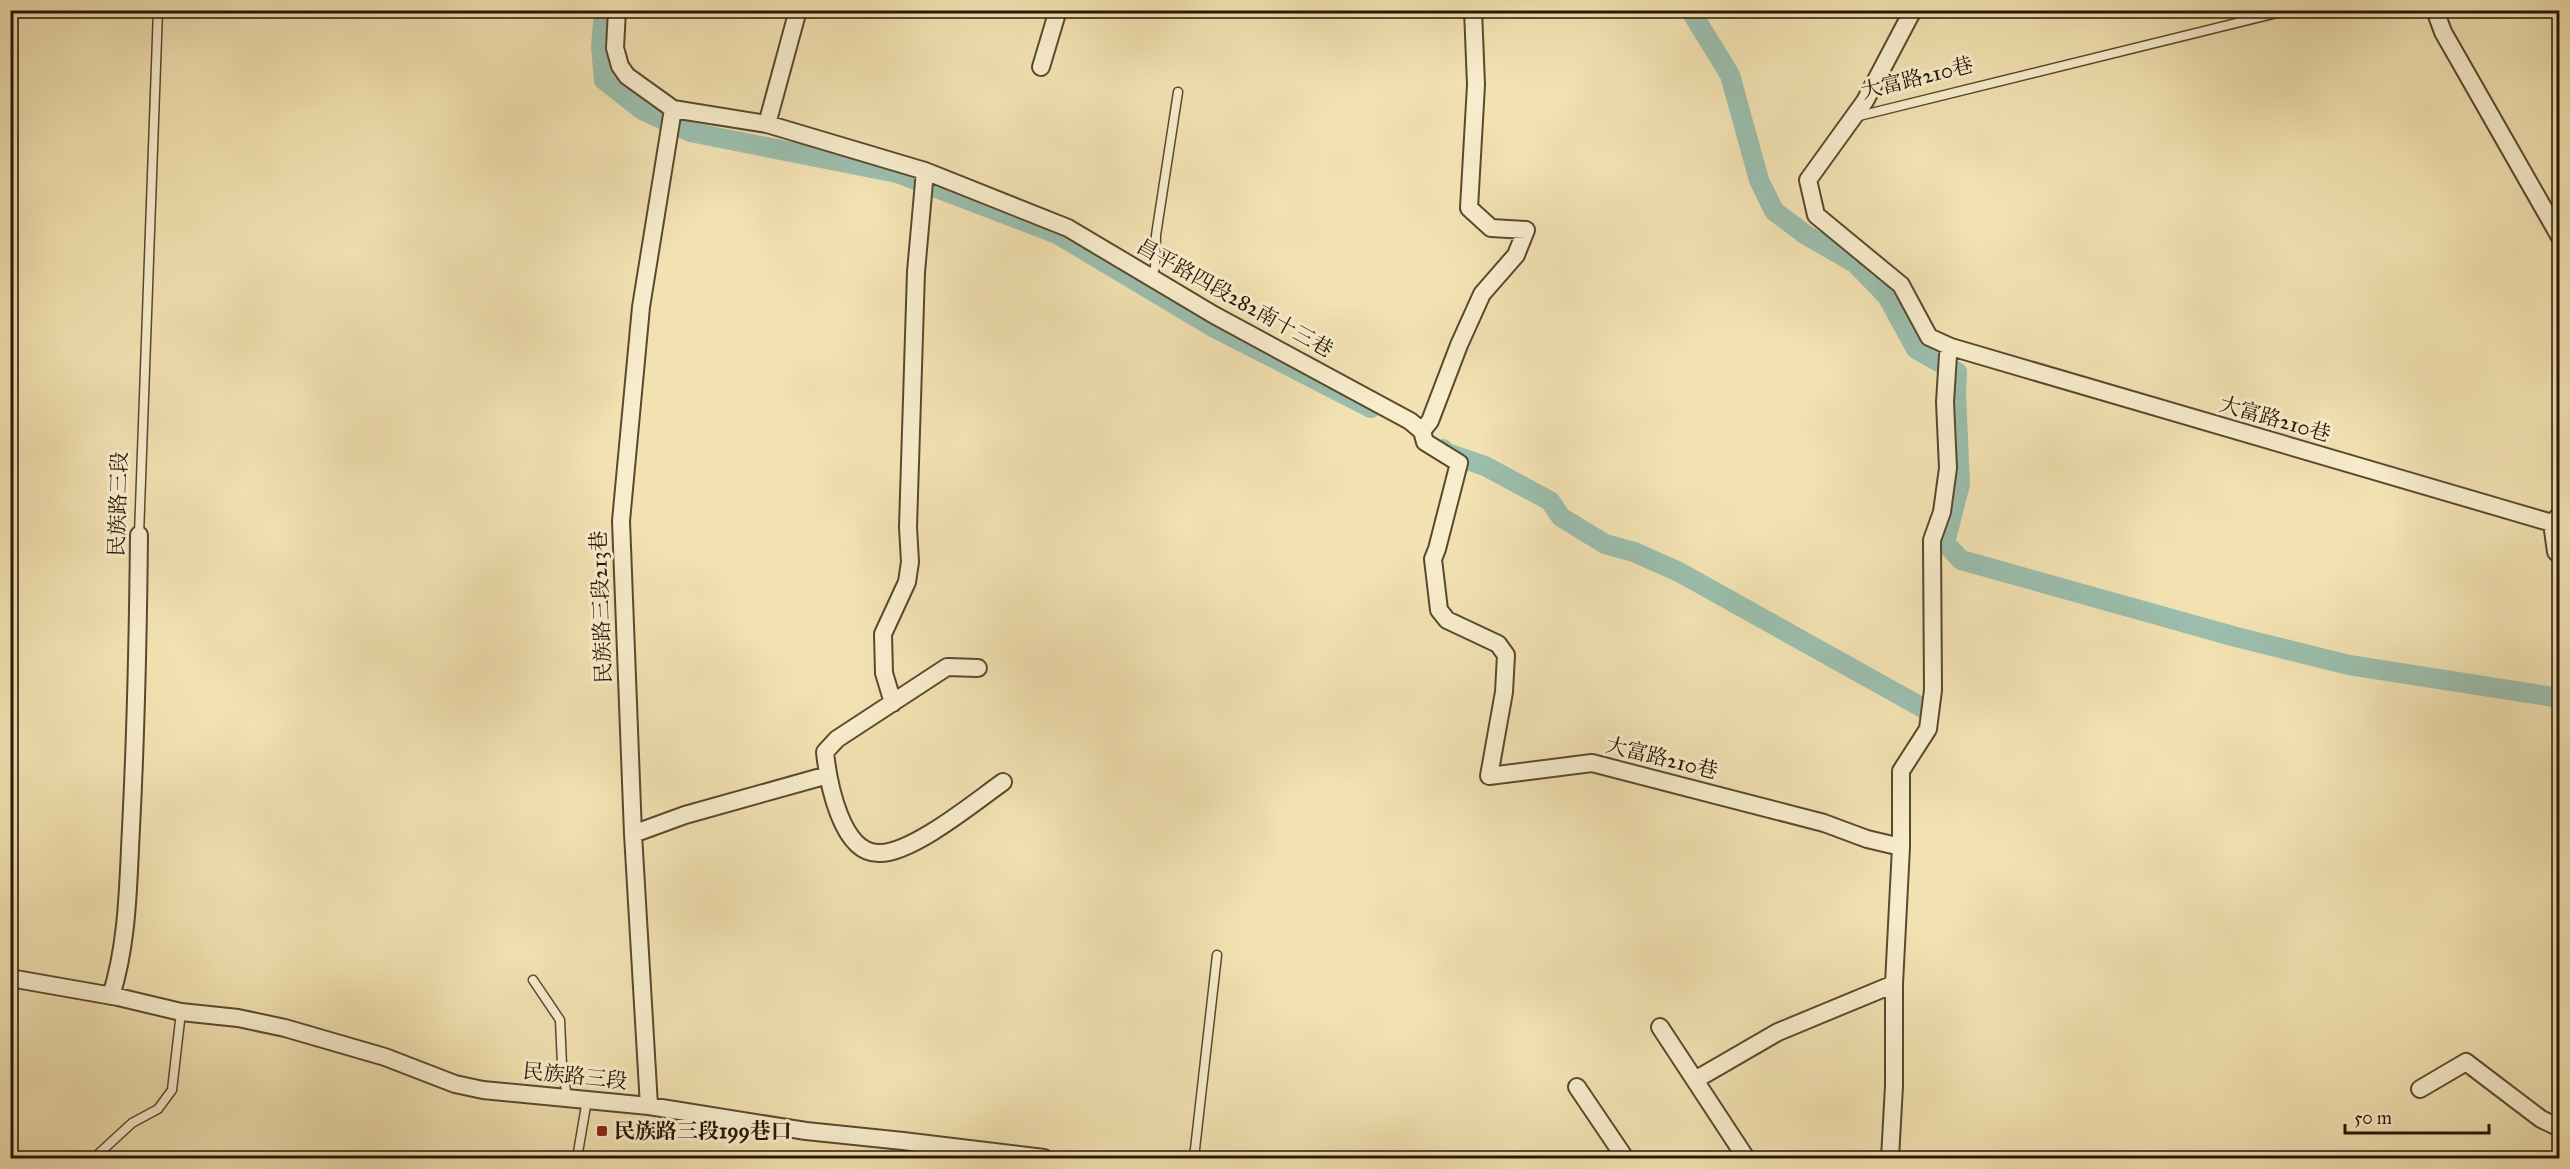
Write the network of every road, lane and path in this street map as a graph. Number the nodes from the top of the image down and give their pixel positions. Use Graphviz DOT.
graph roads {
  1 [pos="158,10"];
  2 [pos="617,10"];
  3 [pos="798,10"];
  4 [pos="1058,10"];
  5 [pos="1473,10"];
  6 [pos="1913,10"];
  7 [pos="2289,10"];
  8 [pos="2434,10"];
  9 [pos="1041,67"];
  10 [pos="1178,92"];
  11 [pos="673,109"];
  12 [pos="1855,117"];
  13 [pos="767,124"];
  14 [pos="925,171"];
  15 [pos="2559,237"];
  16 [pos="1150,277"];
  17 [pos="1949,351"];
  18 [pos="1422,431"];
  19 [pos="2556,519"];
  20 [pos="139,535"];
  21 [pos="2559,555"];
  22 [pos="978,668"];
  23 [pos="893,703"];
  24 [pos="828,775"];
  25 [pos="1004,782"];
  26 [pos="633,834"];
  27 [pos="1901,846"];
  28 [pos="1216,955"];
  29 [pos="10,978"];
  30 [pos="532,980"];
  31 [pos="1894,984"];
  32 [pos="111,996"];
  33 [pos="181,1012"];
  34 [pos="1660,1027"];
  35 [pos="1695,1080"];
  36 [pos="1577,1087"];
  37 [pos="2420,1089"];
  38 [pos="567,1097"];
  39 [pos="587,1099"];
  40 [pos="649,1106"];
  41 [pos="2559,1128"];
  42 [pos="94,1158"];
  43 [pos="577,1158"];
  44 [pos="1044,1158"];
  45 [pos="1194,1158"];
  46 [pos="1625,1158"];
  47 [pos="1746,1158"];
  48 [pos="1890,1158"];
  1 -- 20 [label="lane, 民族路三段"];
  2 -- 11 [label="street, 昌平路四段282南十三巷"];
  3 -- 13 [label="street"];
  4 -- 9 [label="street"];
  5 -- 18 [label="street"];
  6 -- 12 [label="street"];
  7 -- 12 [label="lane, 大富路210巷"];
  8 -- 15 [label="street"];
  10 -- 16 [label="lane"];
  11 -- 13 [label="street, 昌平路四段282南十三巷"];
  11 -- 26 [label="street, 民族路三段213巷"];
  12 -- 17 [label="street, 大富路210巷"];
  13 -- 14 [label="street, 昌平路四段282南十三巷"];
  14 -- 16 [label="street, 昌平路四段282南十三巷"];
  14 -- 23 [label="street"];
  16 -- 18 [label="street, 昌平路四段282南十三巷"];
  17 -- 19 [label="street, 大富路210巷"];
  17 -- 27 [label="street"];
  18 -- 27 [label="street, 大富路210巷"];
  19 -- 21 [label="street"];
  20 -- 32 [label="street, 民族路三段"];
  22 -- 23 [label="street"];
  23 -- 24 [label="street"];
  24 -- 25 [label="street"];
  24 -- 26 [label="street"];
  26 -- 40 [label="street, 民族路三段213巷"];
  27 -- 31 [label="street"];
  28 -- 45 [label="lane"];
  29 -- 32 [label="street, 民族路三段"];
  30 -- 38 [label="lane"];
  31 -- 35 [label="street"];
  31 -- 48 [label="street"];
  32 -- 33 [label="street, 民族路三段"];
  33 -- 38 [label="street, 民族路三段"];
  33 -- 42 [label="lane"];
  34 -- 35 [label="street"];
  35 -- 47 [label="street"];
  36 -- 46 [label="street"];
  37 -- 41 [label="street"];
  38 -- 39 [label="street, 民族路三段"];
  39 -- 40 [label="street, 民族路三段"];
  39 -- 43 [label="lane"];
  40 -- 44 [label="street, 民族路三段"];
}
